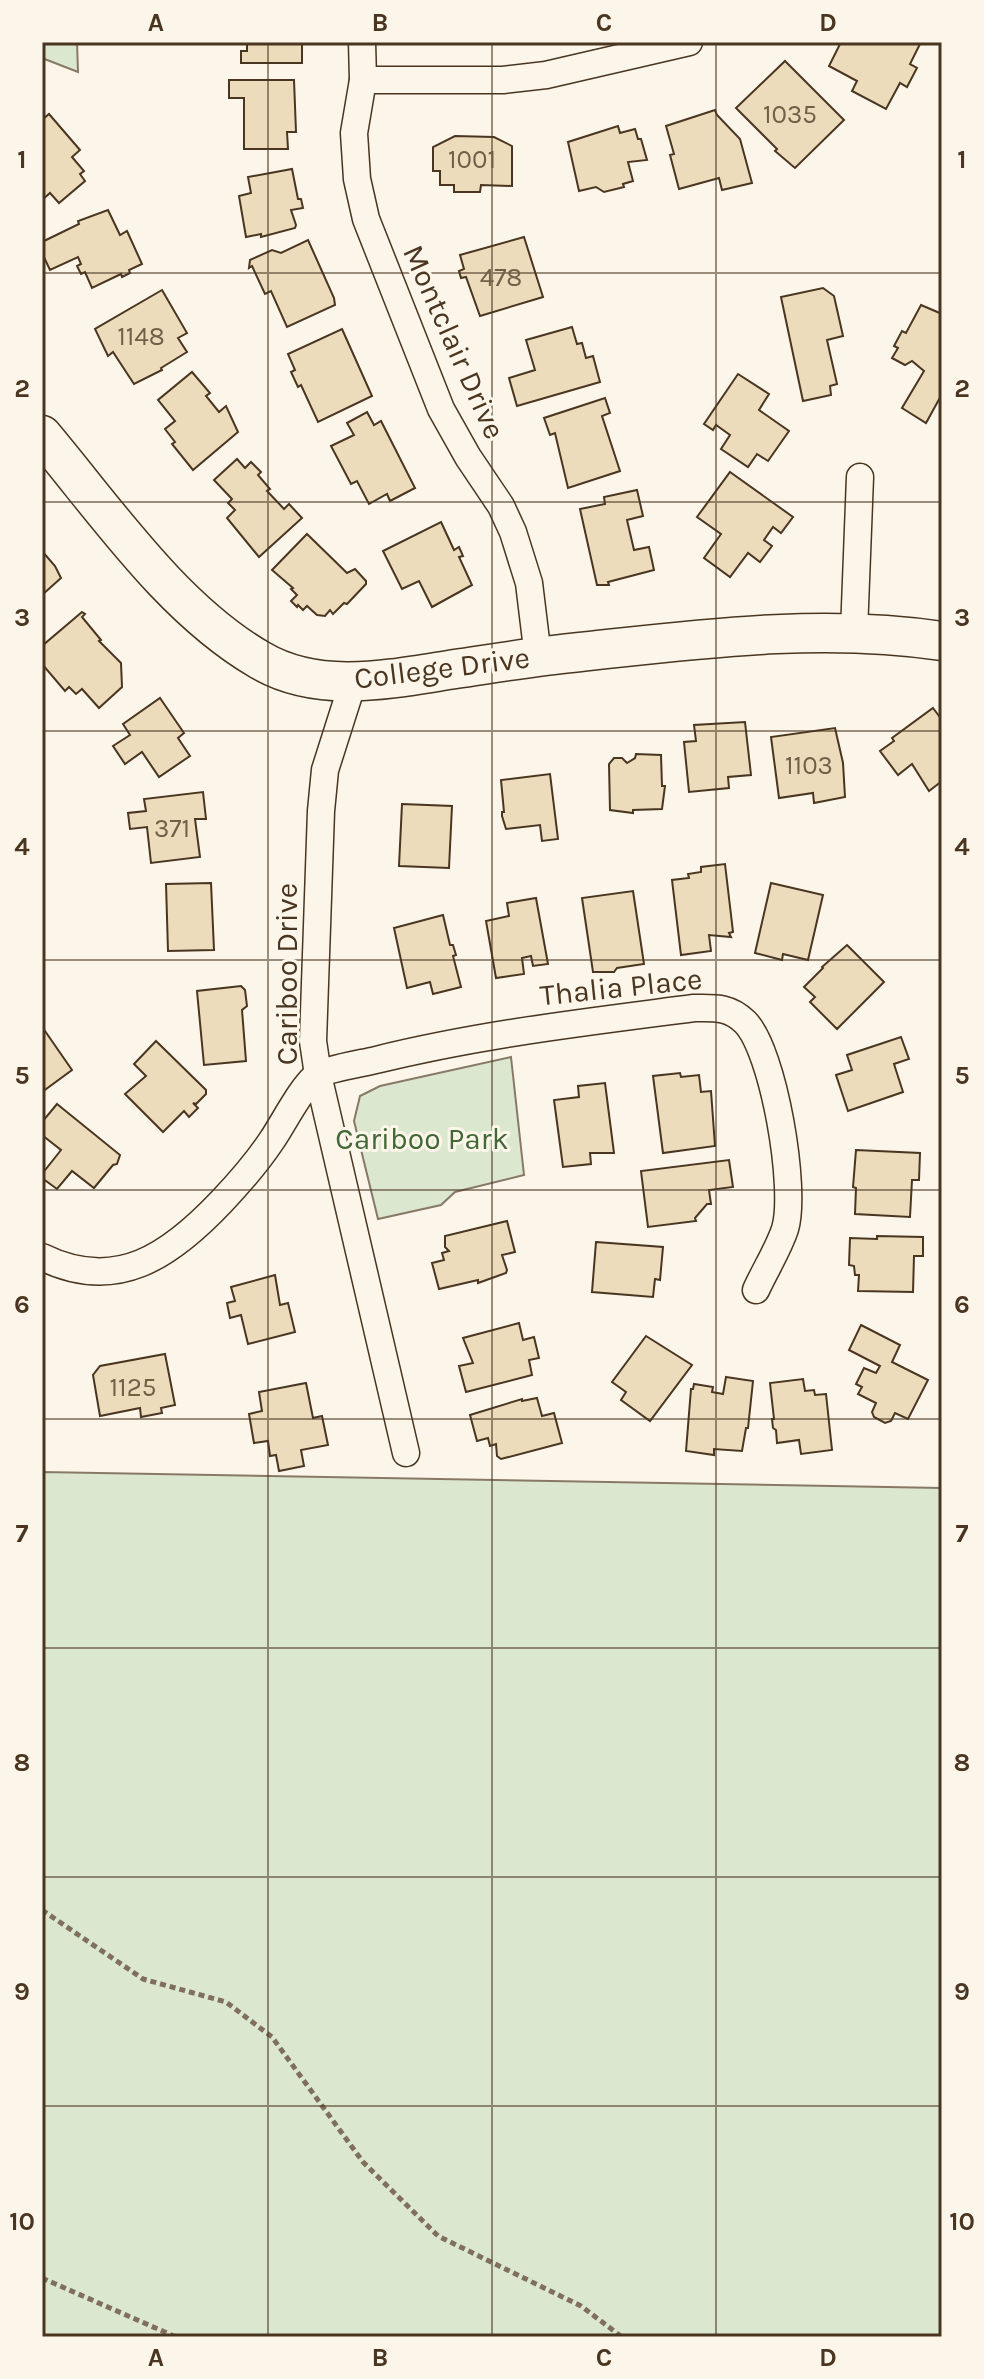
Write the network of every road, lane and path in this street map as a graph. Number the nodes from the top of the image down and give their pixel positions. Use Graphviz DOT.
graph roads {
  1 [pos="362,42"];
  2 [pos="689,42"];
  3 [pos="363,80"];
  4 [pos="42,435"];
  5 [pos="860,477"];
  6 [pos="854,632"];
  7 [pos="942,641"];
  8 [pos="538,657"];
  9 [pos="353,682"];
  10 [pos="318,1075"];
  11 [pos="42,1257"];
  12 [pos="756,1290"];
  13 [pos="406,1453"];
  14 [pos="42,1910"];
  15 [pos="42,2278"];
  16 [pos="176,2337"];
  17 [pos="622,2337"];
  1 -- 3 [label="street, Montclair Drive"];
  2 -- 3 [label="street"];
  3 -- 8 [label="street, Montclair Drive"];
  4 -- 9 [label="street, College Drive"];
  5 -- 6 [label="street"];
  6 -- 7 [label="street, College Drive"];
  6 -- 8 [label="street, College Drive"];
  8 -- 9 [label="street, College Drive"];
  9 -- 10 [label="street, Cariboo Drive"];
  10 -- 11 [label="street"];
  10 -- 12 [label="street, Thalia Place"];
  10 -- 13 [label="street, Cariboo Drive"];
  14 -- 17 [label="path"];
  15 -- 16 [label="path"];
}
